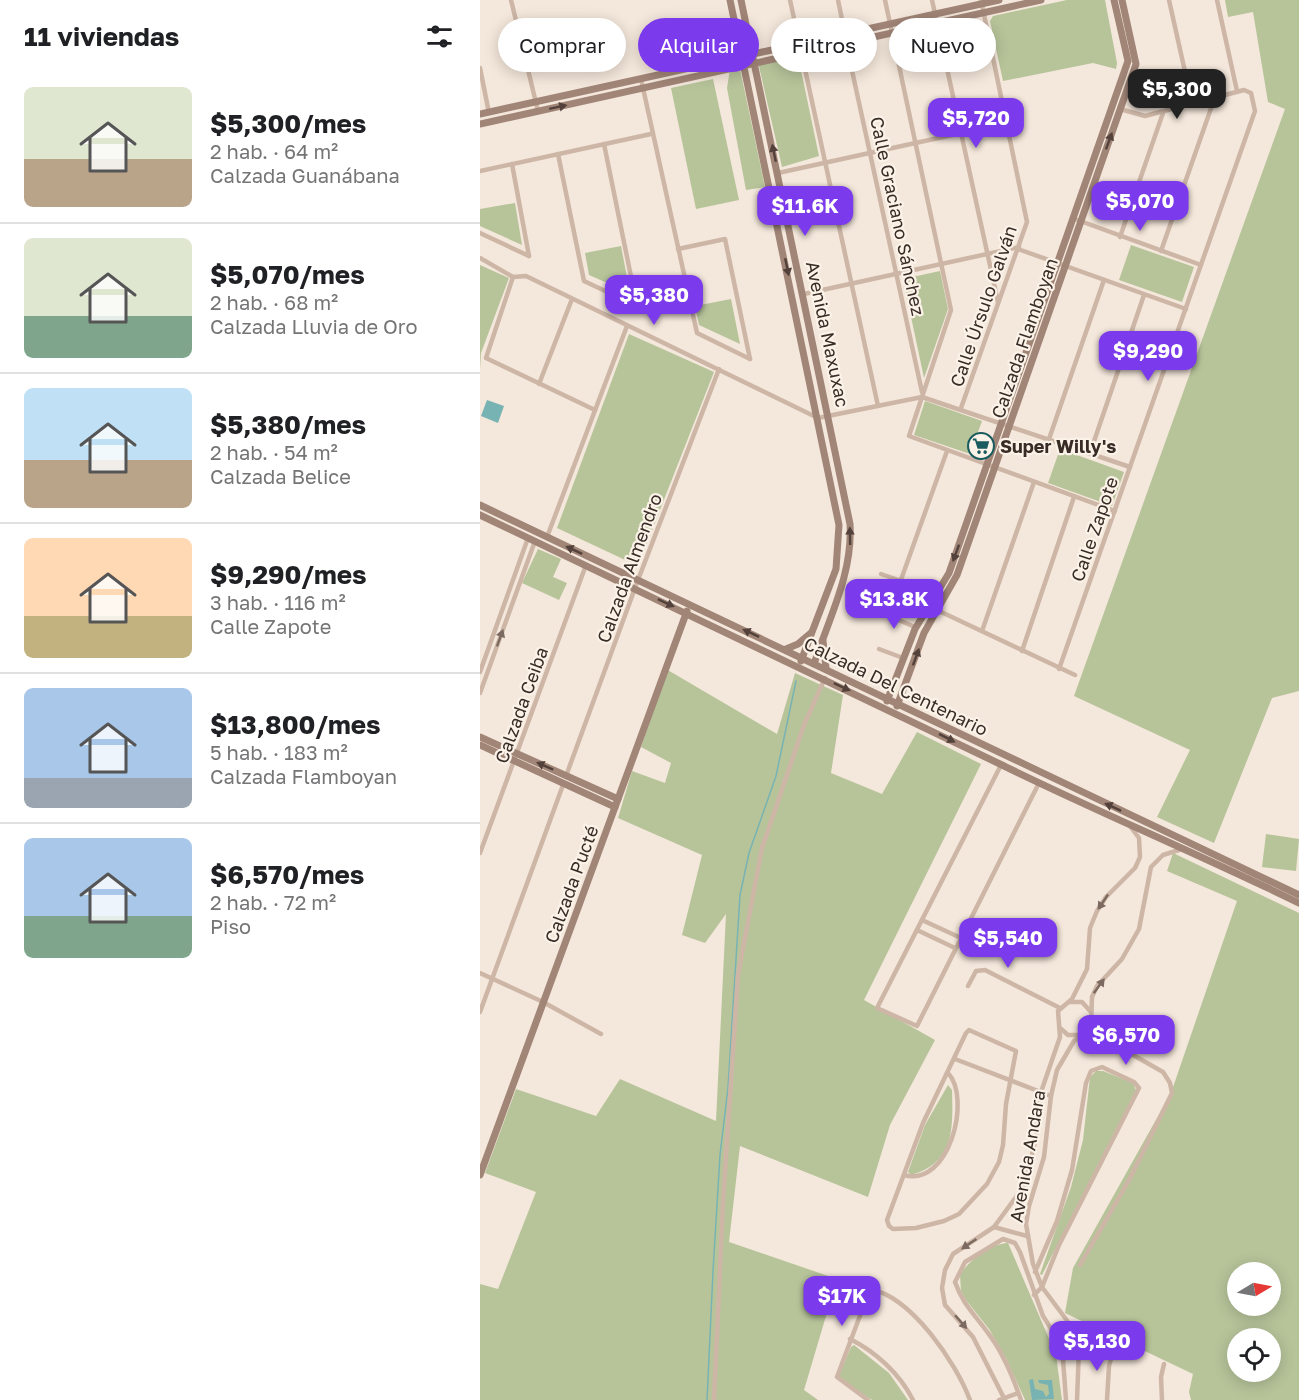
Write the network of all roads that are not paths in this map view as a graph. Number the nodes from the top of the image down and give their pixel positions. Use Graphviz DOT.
graph roads {
  1 [pos="511,0"];
  2 [pos="730,0"];
  3 [pos="741,0"];
  4 [pos="790,0"];
  5 [pos="838,0"];
  6 [pos="885,0"];
  7 [pos="932,0"];
  8 [pos="999,0"];
  9 [pos="1041,0"];
  10 [pos="1114,0"];
  11 [pos="1122,0"];
  12 [pos="1169,0"];
  13 [pos="1217,0"];
  14 [pos="1028,1"];
  15 [pos="982,2"];
  16 [pos="984,12"];
  17 [pos="935,15"];
  18 [pos="734,18"];
  19 [pos="745,18"];
  20 [pos="794,18"];
  21 [pos="842,18"];
  22 [pos="920,18"];
  23 [pos="936,18"];
  24 [pos="958,18"];
  25 [pos="889,19"];
  26 [pos="480,68"];
  27 [pos="673,72"];
  28 [pos="716,72"];
  29 [pos="745,72"];
  30 [pos="757,72"];
  31 [pos="806,72"];
  32 [pos="852,72"];
  33 [pos="900,72"];
  34 [pos="948,72"];
  35 [pos="641,79"];
  36 [pos="641,88"];
  37 [pos="1237,91"];
  38 [pos="1215,97"];
  39 [pos="536,100"];
  40 [pos="1192,103"];
  41 [pos="1112,106"];
  42 [pos="1120,109"];
  43 [pos="538,111"];
  44 [pos="489,113"];
  45 [pos="1163,113"];
  46 [pos="480,114"];
  47 [pos="1007,123"];
  48 [pos="480,124"];
  49 [pos="651,134"];
  50 [pos="961,135"];
  51 [pos="604,144"];
  52 [pos="915,144"];
  53 [pos="558,154"];
  54 [pos="870,154"];
  55 [pos="827,163"];
  56 [pos="512,164"];
  57 [pos="480,171"];
  58 [pos="778,173"];
  59 [pos="1076,219"];
  60 [pos="480,233"];
  61 [pos="1120,237"];
  62 [pos="1018,248"];
  63 [pos="678,249"];
  64 [pos="1161,251"];
  65 [pos="988,254"];
  66 [pos="480,258"];
  67 [pos="1057,262"];
  68 [pos="941,264"];
  69 [pos="1065,264"];
  70 [pos="1201,265"];
  71 [pos="896,274"];
  72 [pos="513,277"];
  73 [pos="1104,280"];
  74 [pos="851,284"];
  75 [pos="804,294"];
  76 [pos="1144,295"];
  77 [pos="572,299"];
  78 [pos="998,302"];
  79 [pos="1186,309"];
  80 [pos="627,326"];
  81 [pos="719,369"];
  82 [pos="539,384"];
  83 [pos="922,396"];
  84 [pos="878,406"];
  85 [pos="961,408"];
  86 [pos="595,410"];
  87 [pos="829,416"];
  88 [pos="818,418"];
  89 [pos="1006,424"];
  90 [pos="1050,439"];
  91 [pos="947,451"];
  92 [pos="1090,453"];
  93 [pos="1130,467"];
  94 [pos="991,468"];
  95 [pos="1034,483"];
  96 [pos="1074,497"];
  97 [pos="480,505"];
  98 [pos="1115,511"];
  99 [pos="480,515"];
  100 [pos="535,531"];
  101 [pos="547,537"];
  102 [pos="532,540"];
  103 [pos="586,566"];
  104 [pos="881,574"];
  105 [pos="638,580"];
  106 [pos="901,581"];
  107 [pos="828,588"];
  108 [pos="636,589"];
  109 [pos="839,592"];
  110 [pos="690,604"];
  111 [pos="865,604"];
  112 [pos="926,608"];
  113 [pos="937,610"];
  114 [pos="686,613"];
  115 [pos="915,627"];
  116 [pos="813,631"];
  117 [pos="982,631"];
  118 [pos="823,636"];
  119 [pos="786,649"];
  120 [pos="879,649"];
  121 [pos="1022,651"];
  122 [pos="803,657"];
  123 [pos="903,658"];
  124 [pos="814,662"];
  125 [pos="800,666"];
  126 [pos="826,668"];
  127 [pos="1059,669"];
  128 [pos="480,672"];
  129 [pos="811,672"];
  130 [pos="1076,675"];
  131 [pos="825,678"];
  132 [pos="480,693"];
  133 [pos="888,698"];
  134 [pos="898,703"];
  135 [pos="884,707"];
  136 [pos="895,711"];
  137 [pos="480,737"];
  138 [pos="480,746"];
  139 [pos="516,758"];
  140 [pos="1001,765"];
  141 [pos="566,776"];
  142 [pos="1039,783"];
  143 [pos="563,785"];
  144 [pos="618,799"];
  145 [pos="615,807"];
  146 [pos="1126,822"];
  147 [pos="1187,848"];
  148 [pos="480,853"];
  149 [pos="1205,853"];
  150 [pos="1299,895"];
  151 [pos="1299,903"];
  152 [pos="922,920"];
  153 [pos="916,930"];
  154 [pos="961,938"];
  155 [pos="955,948"];
  156 [pos="480,973"];
  157 [pos="492,979"];
  158 [pos="968,986"];
  159 [pos="543,1002"];
  160 [pos="1068,1002"];
  161 [pos="1060,1008"];
  162 [pos="1091,1011"];
  163 [pos="480,1012"];
  164 [pos="1058,1025"];
  165 [pos="1089,1030"];
  166 [pos="601,1035"];
  167 [pos="1082,1035"];
  168 [pos="955,1059"];
  169 [pos="948,1073"];
  170 [pos="1011,1078"];
  171 [pos="1041,1092"];
  172 [pos="1051,1096"];
  173 [pos="480,1175"];
  174 [pos="904,1175"];
  175 [pos="994,1227"];
  176 [pos="1027,1236"];
  177 [pos="1080,1265"];
  178 [pos="1035,1272"];
  179 [pos="1042,1287"];
  180 [pos="1034,1295"];
  181 [pos="850,1339"];
  182 [pos="1114,1348"];
  183 [pos="1164,1364"];
  184 [pos="1018,1393"];
  185 [pos="1003,1399"];
  186 [pos="714,1400"];
  187 [pos="868,1400"];
  188 [pos="913,1400"];
  189 [pos="970,1400"];
  190 [pos="1021,1400"];
  191 [pos="1066,1400"];
  192 [pos="1077,1400"];
  193 [pos="1107,1400"];
  194 [pos="1162,1400"];
  1 -- 39 [label="street"];
  2 -- 18 [label="main road, Avenida Maxuxac"];
  3 -- 19 [label="main road, Avenida Maxuxac"];
  4 -- 20 [label="street"];
  5 -- 21 [label="street"];
  6 -- 25 [label="street"];
  7 -- 17 [label="street"];
  8 -- 15 [label="main road"];
  9 -- 14 [label="main road"];
  10 -- 41 [label="main road, Calzada Flamboyan"];
  11 -- 42 [label="main road, Calzada Flamboyan"];
  12 -- 40 [label="street"];
  13 -- 37 [label="street"];
  14 -- 16 [label="main road"];
  15 -- 16 [label="street, Calle Úrsulo Galván"];
  15 -- 17 [label="main road"];
  16 -- 24 [label="main road"];
  16 -- 47 [label="street, Calle Úrsulo Galván"];
  17 -- 22 [label="main road"];
  17 -- 23 [label="street"];
  26 -- 44 [label="street"];
  27 -- 35 [label="main road"];
  28 -- 36 [label="main road"];
  29 -- 88 [label="main road, Avenida Maxuxac, one-way"];
  58 -- 30 [label="main road, Avenida Maxuxac, one-way"];
  31 -- 55 [label="street"];
  32 -- 54 [label="street, Calle Graciano Sánchez"];
  33 -- 52 [label="street"];
  34 -- 50 [label="street"];
  35 -- 36 [label="street"];
  35 -- 39 [label="main road"];
  43 -- 36 [label="main road, one-way"];
  36 -- 49 [label="street"];
  37 -- 38 [label="street"];
  37 -- 70 [label="street, Calle Zapote"];
  38 -- 40 [label="street"];
  38 -- 64 [label="street"];
  39 -- 43 [label="street"];
  39 -- 44 [label="main road"];
  40 -- 45 [label="street"];
  41 -- 42 [label="street"];
  41 -- 59 [label="main road, Calzada Flamboyan"];
  42 -- 45 [label="street"];
  59 -- 42 [label="main road, Calzada Flamboyan, one-way"];
  43 -- 48 [label="main road"];
  44 -- 46 [label="main road"];
  45 -- 61 [label="street"];
  47 -- 50 [label="street"];
  47 -- 62 [label="street, Calle Úrsulo Galván"];
  49 -- 51 [label="street"];
  49 -- 63 [label="street"];
  50 -- 52 [label="street"];
  50 -- 65 [label="street"];
  51 -- 53 [label="street"];
  51 -- 53 [label="street"];
  52 -- 54 [label="street"];
  52 -- 68 [label="street"];
  53 -- 56 [label="street"];
  54 -- 55 [label="street"];
  54 -- 71 [label="street, Calle Graciano Sánchez"];
  55 -- 58 [label="street"];
  55 -- 74 [label="street"];
  56 -- 57 [label="street"];
  56 -- 60 [label="street"];
  58 -- 75 [label="main road, Avenida Maxuxac"];
  59 -- 61 [label="street"];
  59 -- 67 [label="main road, Calzada Flamboyan"];
  59 -- 69 [label="main road, Calzada Flamboyan"];
  61 -- 64 [label="street"];
  62 -- 65 [label="street"];
  62 -- 67 [label="street"];
  62 -- 78 [label="street, Calle Úrsulo Galván"];
  63 -- 63 [label="street"];
  64 -- 70 [label="street"];
  65 -- 68 [label="street"];
  65 -- 78 [label="street"];
  66 -- 72 [label="street"];
  67 -- 69 [label="street"];
  67 -- 89 [label="main road, Calzada Flamboyan"];
  68 -- 71 [label="street"];
  68 -- 83 [label="street"];
  69 -- 73 [label="street"];
  69 -- 89 [label="main road, Calzada Flamboyan"];
  70 -- 79 [label="street, Calle Zapote"];
  71 -- 74 [label="street"];
  71 -- 83 [label="street, Calle Graciano Sánchez"];
  72 -- 77 [label="street"];
  72 -- 82 [label="street"];
  73 -- 76 [label="street"];
  73 -- 90 [label="street"];
  74 -- 75 [label="street"];
  74 -- 84 [label="street"];
  75 -- 87 [label="main road, Avenida Maxuxac"];
  76 -- 79 [label="street"];
  76 -- 92 [label="street"];
  77 -- 80 [label="street"];
  77 -- 82 [label="street"];
  78 -- 85 [label="street, Calle Úrsulo Galván"];
  79 -- 93 [label="street, Calle Zapote"];
  80 -- 81 [label="street"];
  80 -- 86 [label="street"];
  81 -- 88 [label="street"];
  81 -- 105 [label="street, Calzada Almendro"];
  82 -- 86 [label="street"];
  83 -- 84 [label="street"];
  83 -- 85 [label="street"];
  83 -- 91 [label="street"];
  84 -- 87 [label="street"];
  85 -- 89 [label="street"];
  86 -- 101 [label="street"];
  87 -- 88 [label="street"];
  109 -- 87 [label="main road, Avenida Maxuxac, one-way"];
  88 -- 107 [label="main road, Avenida Maxuxac"];
  89 -- 90 [label="street"];
  89 -- 94 [label="main road, Calzada Flamboyan"];
  90 -- 92 [label="street"];
  91 -- 94 [label="street"];
  91 -- 106 [label="street"];
  92 -- 93 [label="street"];
  93 -- 98 [label="street, Calle Zapote"];
  94 -- 95 [label="street"];
  94 -- 112 [label="main road, Calzada Flamboyan, one-way"];
  94 -- 113 [label="main road, Calzada Flamboyan"];
  95 -- 96 [label="street"];
  95 -- 117 [label="street"];
  96 -- 98 [label="street"];
  96 -- 121 [label="street"];
  97 -- 100 [label="main road, Calzada Del Centenario"];
  98 -- 127 [label="street, Calle Zapote"];
  99 -- 102 [label="main road, Calzada Del Centenario"];
  100 -- 101 [label="main road, Calzada Del Centenario"];
  100 -- 102 [label="street"];
  105 -- 101 [label="main road, Calzada Del Centenario, one-way"];
  102 -- 103 [label="main road, Calzada Del Centenario"];
  102 -- 128 [label="street"];
  132 -- 102 [label="street, one-way"];
  103 -- 108 [label="main road, Calzada Del Centenario"];
  103 -- 139 [label="street, Calzada Ceiba"];
  104 -- 106 [label="street"];
  105 -- 108 [label="street, Calzada Almendro"];
  105 -- 110 [label="main road, Calzada Del Centenario"];
  106 -- 112 [label="street"];
  107 -- 109 [label="main road"];
  107 -- 116 [label="main road, Avenida Maxuxac"];
  108 -- 114 [label="main road, Calzada Del Centenario, one-way"];
  108 -- 141 [label="street, Calzada Almendro"];
  109 -- 118 [label="main road, Avenida Maxuxac"];
  110 -- 114 [label="main road, Calzada Pucté"];
  119 -- 110 [label="main road, Calzada Del Centenario, one-way"];
  111 -- 115 [label="street"];
  112 -- 113 [label="street"];
  112 -- 115 [label="main road, Calzada Flamboyan"];
  113 -- 117 [label="street"];
  134 -- 113 [label="main road, Calzada Flamboyan, one-way"];
  114 -- 125 [label="main road, Calzada Del Centenario"];
  114 -- 144 [label="main road, Calzada Pucté"];
  115 -- 123 [label="main road, Calzada Flamboyan"];
  116 -- 119 [label="main road"];
  116 -- 122 [label="main road, Avenida Maxuxac"];
  117 -- 121 [label="street"];
  118 -- 124 [label="main road, Avenida Maxuxac"];
  118 -- 126 [label="main road"];
  119 -- 122 [label="main road, Calzada Del Centenario"];
  120 -- 123 [label="street"];
  121 -- 127 [label="street"];
  122 -- 124 [label="main road, Calzada Del Centenario"];
  122 -- 125 [label="main road, Avenida Maxuxac"];
  123 -- 133 [label="main road, Calzada Flamboyan"];
  124 -- 126 [label="main road, Calzada Del Centenario"];
  124 -- 129 [label="main road, Avenida Maxuxac"];
  125 -- 129 [label="main road, Calzada Del Centenario"];
  126 -- 133 [label="main road, Calzada Del Centenario"];
  127 -- 130 [label="street"];
  129 -- 131 [label="main road, Calzada Del Centenario"];
  131 -- 135 [label="main road, Calzada Del Centenario, one-way"];
  131 -- 186 [label="street"];
  133 -- 134 [label="main road, Calzada Del Centenario"];
  133 -- 135 [label="main road, Calzada Flamboyan"];
  134 -- 136 [label="main road, Calzada Flamboyan"];
  149 -- 134 [label="main road, Calzada Del Centenario, one-way"];
  135 -- 136 [label="main road, Calzada Del Centenario"];
  136 -- 140 [label="main road, Calzada Del Centenario, one-way"];
  137 -- 139 [label="main road"];
  138 -- 139 [label="main road"];
  141 -- 139 [label="main road, one-way"];
  139 -- 143 [label="main road"];
  139 -- 148 [label="street, Calzada Ceiba"];
  140 -- 142 [label="main road, Calzada Del Centenario"];
  140 -- 152 [label="street"];
  141 -- 144 [label="main road"];
  142 -- 146 [label="main road, Calzada Del Centenario"];
  142 -- 154 [label="street"];
  143 -- 145 [label="main road"];
  143 -- 157 [label="street"];
  144 -- 145 [label="main road, Calzada Pucté"];
  145 -- 159 [label="main road, Calzada Pucté"];
  146 -- 147 [label="main road, Calzada Del Centenario"];
  146 -- 160 [label="street, one-way"];
  147 -- 149 [label="main road, Calzada Del Centenario"];
  162 -- 147 [label="street, one-way"];
  149 -- 150 [label="main road, Calzada Del Centenario"];
  149 -- 151 [label="main road, Calzada Del Centenario"];
  152 -- 153 [label="street"];
  152 -- 154 [label="street"];
  153 -- 155 [label="street"];
  153 -- 155 [label="street"];
  154 -- 155 [label="street"];
  156 -- 157 [label="street"];
  157 -- 159 [label="street"];
  157 -- 163 [label="street"];
  158 -- 161 [label="street"];
  159 -- 166 [label="street"];
  159 -- 173 [label="main road, Calzada Pucté"];
  160 -- 161 [label="street"];
  160 -- 162 [label="street"];
  161 -- 164 [label="street, Avenida Andara"];
  162 -- 165 [label="street"];
  164 -- 167 [label="street"];
  164 -- 171 [label="street, Avenida Andara"];
  165 -- 167 [label="street, Avenida Andara"];
  165 -- 177 [label="street"];
  167 -- 172 [label="street, Avenida Andara"];
  168 -- 169 [label="street"];
  168 -- 170 [label="street"];
  168 -- 170 [label="street"];
  169 -- 174 [label="street"];
  169 -- 174 [label="street"];
  170 -- 171 [label="street"];
  170 -- 174 [label="street"];
  171 -- 172 [label="street"];
  171 -- 175 [label="street, Avenida Andara"];
  172 -- 176 [label="street, Avenida Andara"];
  175 -- 176 [label="street, Avenida Andara"];
  175 -- 185 [label="street, Avenida Andara, one-way"];
  176 -- 178 [label="street, Avenida Andara"];
  178 -- 179 [label="street, Avenida Andara"];
  178 -- 179 [label="street"];
  179 -- 180 [label="street"];
  179 -- 192 [label="street, Avenida Andara"];
  180 -- 184 [label="street, Avenida Andara"];
  180 -- 191 [label="street, Avenida Andara"];
  181 -- 187 [label="street"];
  181 -- 188 [label="street"];
  181 -- 189 [label="street"];
  182 -- 193 [label="street"];
  183 -- 194 [label="street"];
  184 -- 185 [label="street"];
  184 -- 190 [label="street, Avenida Andara"];
}
